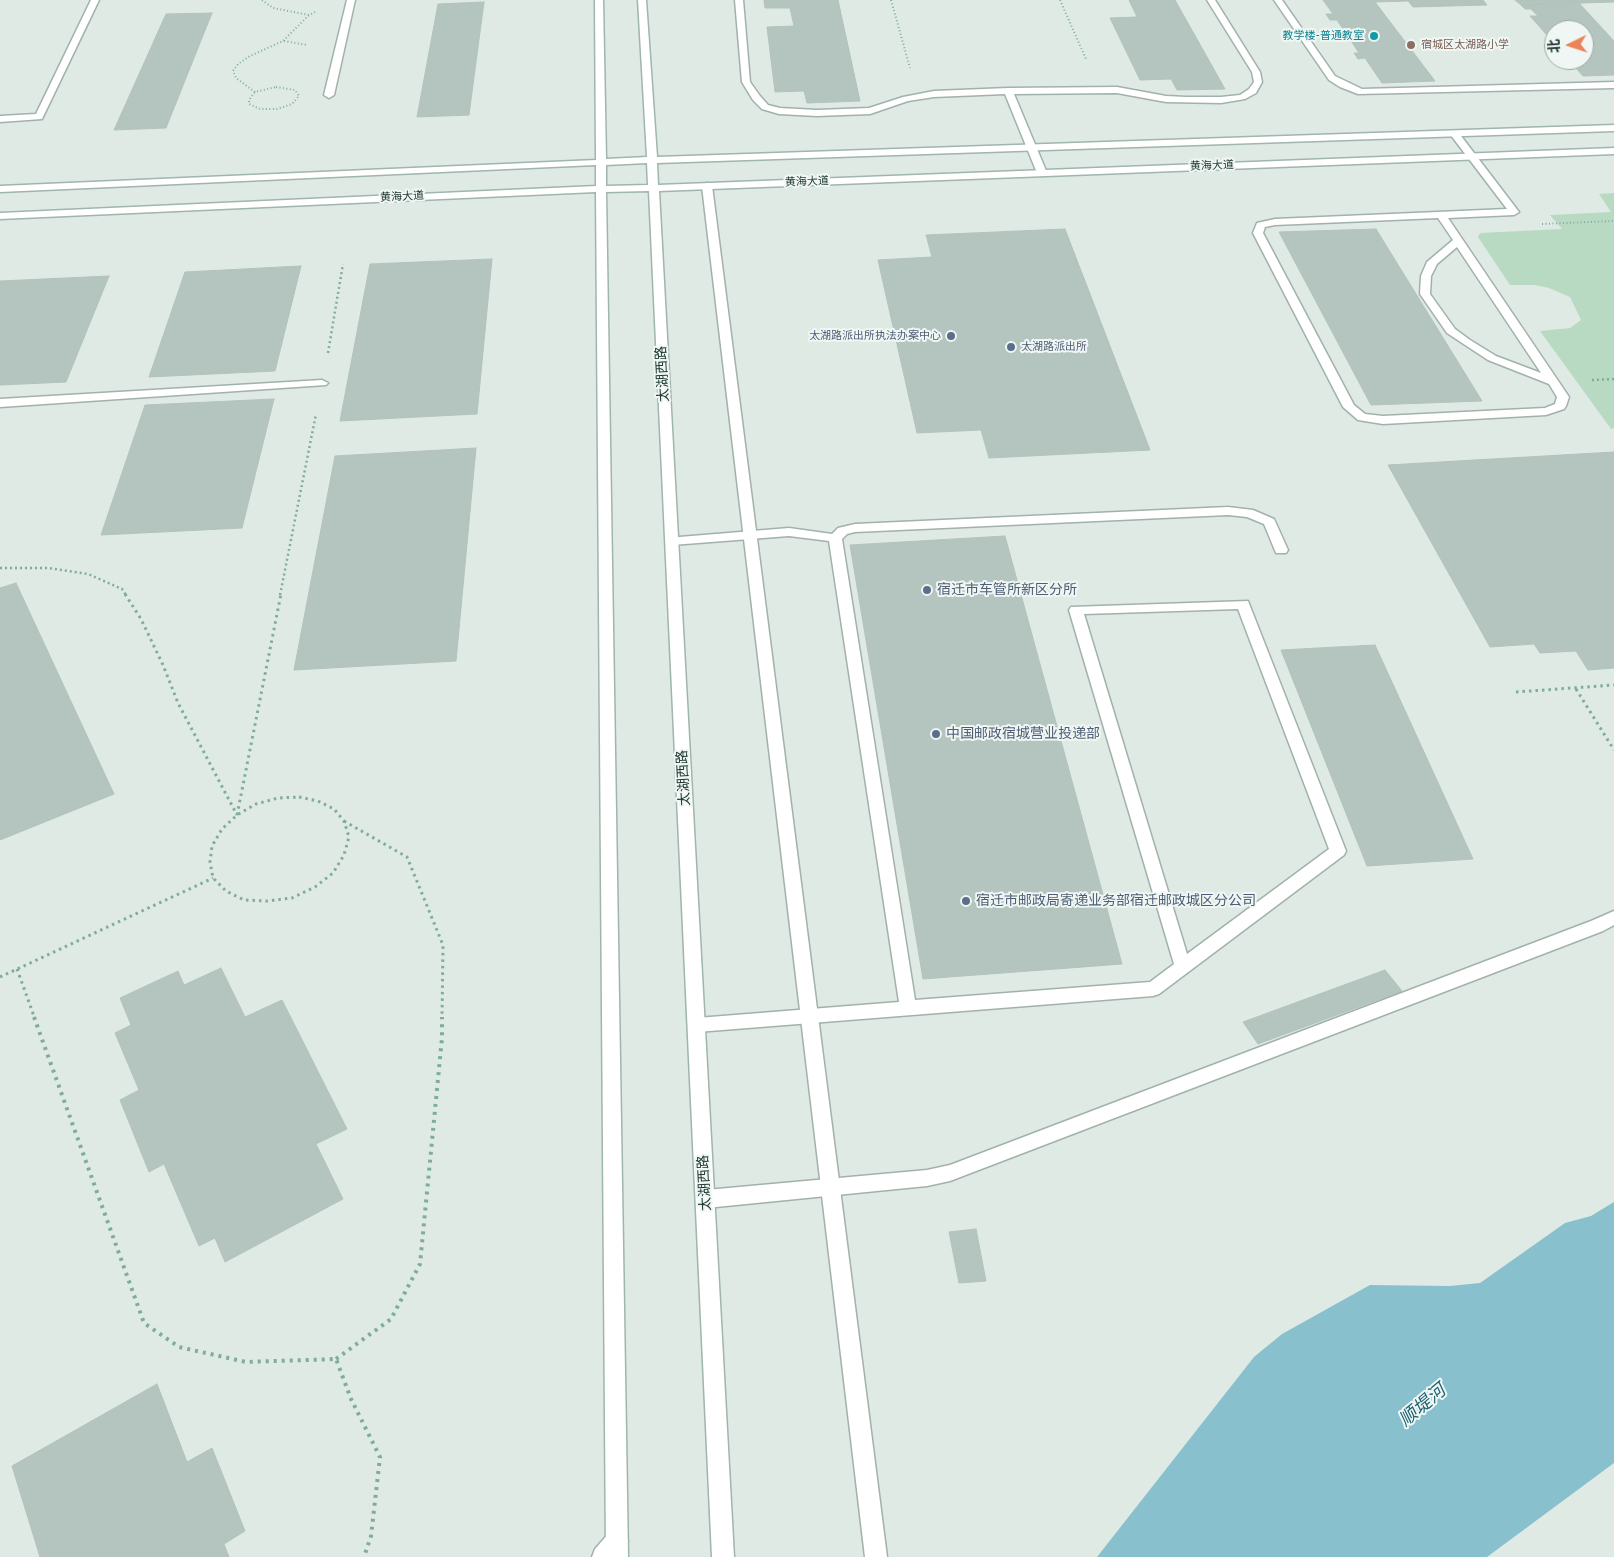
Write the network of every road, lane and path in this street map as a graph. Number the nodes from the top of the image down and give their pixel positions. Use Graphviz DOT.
graph roads {
  1 [pos="95,0"];
  2 [pos="262,0"];
  3 [pos="598,0"];
  4 [pos="642,0"];
  5 [pos="739,0"];
  6 [pos="891,0"];
  7 [pos="1060,0"];
  8 [pos="1211,0"];
  9 [pos="1278,0"];
  10 [pos="350,2"];
  11 [pos="310,15"];
  12 [pos="1614,85"];
  13 [pos="1100,89"];
  14 [pos="1008,91"];
  15 [pos="255,92"];
  16 [pos="330,95"];
  17 [pos="918,97"];
  18 [pos="0,119"];
  19 [pos="1614,128"];
  20 [pos="1455,134"];
  21 [pos="1032,148"];
  22 [pos="1614,151"];
  23 [pos="1471,156"];
  24 [pos="652,160"];
  25 [pos="602,162"];
  26 [pos="1042,173"];
  27 [pos="707,186"];
  28 [pos="654,188"];
  29 [pos="0,189"];
  30 [pos="600,189"];
  31 [pos="1441,215"];
  32 [pos="0,216"];
  33 [pos="1458,241"];
  34 [pos="344,264"];
  35 [pos="1553,382"];
  36 [pos="322,383"];
  37 [pos="0,403"];
  38 [pos="750,535"];
  39 [pos="835,538"];
  40 [pos="672,541"];
  41 [pos="1281,550"];
  42 [pos="0,568"];
  43 [pos="1614,685"];
  44 [pos="1575,688"];
  45 [pos="1516,692"];
  46 [pos="1614,750"];
  47 [pos="237,815"];
  48 [pos="344,821"];
  49 [pos="213,878"];
  50 [pos="1614,917"];
  51 [pos="1183,967"];
  52 [pos="16,969"];
  53 [pos="0,977"];
  54 [pos="908,1008"];
  55 [pos="809,1016"];
  56 [pos="697,1025"];
  57 [pos="831,1188"];
  58 [pos="706,1199"];
  59 [pos="336,1359"];
  60 [pos="612,1552"];
  61 [pos="364,1557"];
  62 [pos="724,1557"];
  63 [pos="876,1557"];
  1 -- 18 [label="street"];
  2 -- 11 [label="path"];
  3 -- 25 [label="street"];
  4 -- 24 [label="street, 太湖西路"];
  5 -- 17 [label="street"];
  6 -- 17 [label="path"];
  7 -- 13 [label="path"];
  8 -- 13 [label="street"];
  9 -- 12 [label="street"];
  10 -- 11 [label="path"];
  10 -- 16 [label="street"];
  11 -- 15 [label="path"];
  13 -- 14 [label="street"];
  14 -- 17 [label="street"];
  14 -- 21 [label="street"];
  15 -- 15 [label="path"];
  19 -- 20 [label="street, 黄海大道"];
  20 -- 21 [label="street, 黄海大道"];
  20 -- 23 [label="street"];
  21 -- 24 [label="street, 黄海大道"];
  21 -- 26 [label="street"];
  22 -- 23 [label="street, 黄海大道"];
  23 -- 26 [label="street, 黄海大道"];
  23 -- 31 [label="street"];
  24 -- 25 [label="street, 黄海大道"];
  24 -- 28 [label="street, 太湖西路"];
  25 -- 29 [label="street, 黄海大道"];
  25 -- 30 [label="street"];
  26 -- 27 [label="street, 黄海大道"];
  27 -- 28 [label="street, 黄海大道"];
  27 -- 38 [label="street"];
  28 -- 30 [label="street, 黄海大道"];
  28 -- 40 [label="street, 太湖西路"];
  30 -- 32 [label="street, 黄海大道"];
  30 -- 60 [label="street"];
  31 -- 33 [label="street"];
  31 -- 35 [label="street"];
  33 -- 35 [label="street"];
  33 -- 35 [label="street"];
  34 -- 36 [label="path"];
  36 -- 37 [label="street"];
  36 -- 47 [label="path"];
  38 -- 39 [label="street"];
  38 -- 40 [label="street"];
  38 -- 55 [label="street"];
  39 -- 41 [label="street"];
  39 -- 54 [label="street"];
  40 -- 56 [label="street, 太湖西路"];
  42 -- 47 [label="path"];
  43 -- 44 [label="path"];
  44 -- 45 [label="path"];
  44 -- 46 [label="path"];
  47 -- 48 [label="path"];
  47 -- 49 [label="path"];
  48 -- 49 [label="path"];
  48 -- 59 [label="path"];
  49 -- 52 [label="path"];
  50 -- 57 [label="street"];
  51 -- 51 [label="street"];
  51 -- 54 [label="street"];
  52 -- 53 [label="path"];
  52 -- 59 [label="path"];
  54 -- 55 [label="street"];
  55 -- 56 [label="street"];
  55 -- 57 [label="street"];
  56 -- 58 [label="street, 太湖西路"];
  57 -- 58 [label="street"];
  57 -- 63 [label="street"];
  58 -- 62 [label="street, 太湖西路"];
  59 -- 61 [label="path"];
}
